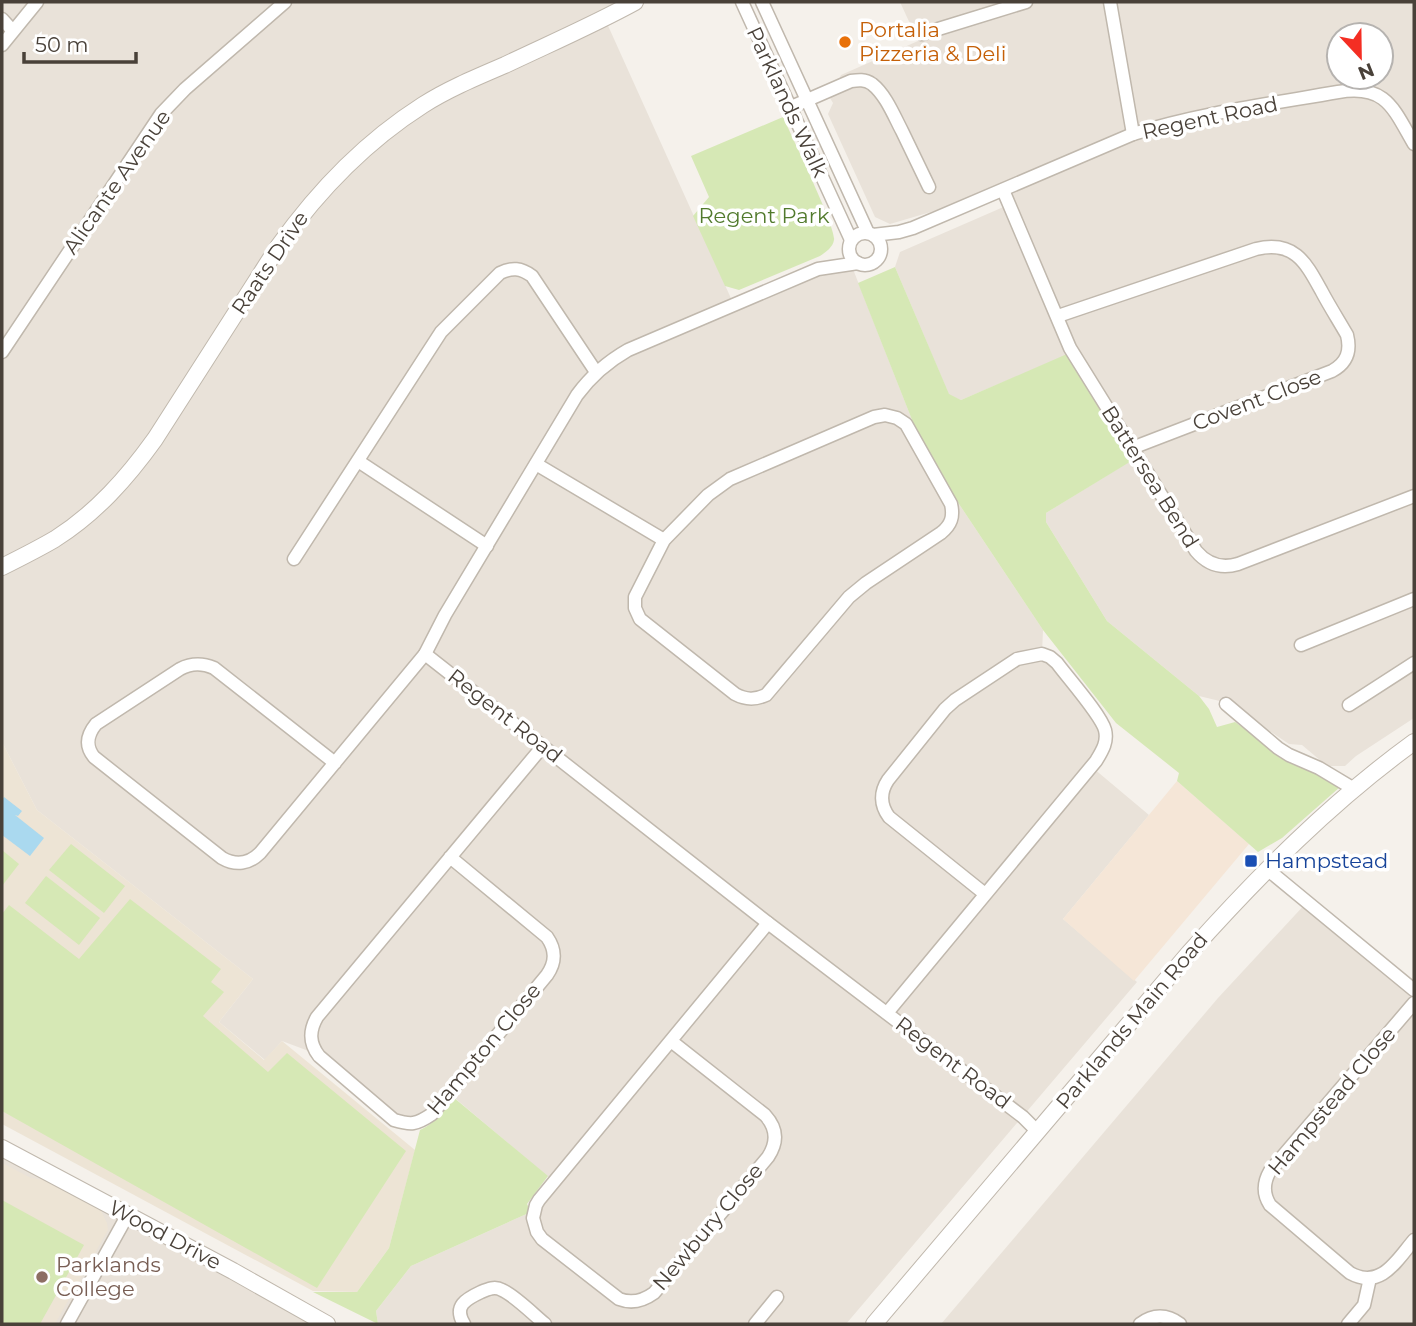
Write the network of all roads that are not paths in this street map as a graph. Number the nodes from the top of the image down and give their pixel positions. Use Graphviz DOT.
graph roads {
  1 [pos="37,2"];
  2 [pos="285,2"];
  3 [pos="635,2"];
  4 [pos="651,2"];
  5 [pos="742,2"];
  6 [pos="762,2"];
  7 [pos="1026,2"];
  8 [pos="1110,2"];
  9 [pos="2,19"];
  10 [pos="595,23"];
  11 [pos="12,30"];
  12 [pos="922,34"];
  13 [pos="2,45"];
  14 [pos="807,100"];
  15 [pos="789,108"];
  16 [pos="1133,134"];
  17 [pos="1414,144"];
  18 [pos="929,187"];
  19 [pos="1003,190"];
  20 [pos="912,228"];
  21 [pos="871,234"];
  22 [pos="850,243"];
  23 [pos="880,255"];
  24 [pos="858,263"];
  25 [pos="818,269"];
  26 [pos="1058,316"];
  27 [pos="2,352"];
  28 [pos="596,372"];
  29 [pos="1132,448"];
  30 [pos="358,461"];
  31 [pos="536,464"];
  32 [pos="1414,496"];
  33 [pos="664,540"];
  34 [pos="487,546"];
  35 [pos="294,559"];
  36 [pos="2,567"];
  37 [pos="1414,599"];
  38 [pos="1301,645"];
  39 [pos="425,654"];
  40 [pos="1414,663"];
  41 [pos="1226,704"];
  42 [pos="1349,705"];
  43 [pos="1414,742"];
  44 [pos="543,746"];
  45 [pos="335,762"];
  46 [pos="1354,789"];
  47 [pos="450,857"];
  48 [pos="1267,869"];
  49 [pos="985,894"];
  50 [pos="768,923"];
  51 [pos="1414,990"];
  52 [pos="1414,1003"];
  53 [pos="887,1013"];
  54 [pos="671,1041"];
  55 [pos="1038,1132"];
  56 [pos="2,1148"];
  57 [pos="127,1216"];
  58 [pos="1414,1240"];
  59 [pos="1370,1278"];
  60 [pos="777,1297"];
  61 [pos="67,1324"];
  62 [pos="327,1324"];
  63 [pos="464,1324"];
  64 [pos="545,1324"];
  65 [pos="755,1324"];
  66 [pos="874,1324"];
  67 [pos="1140,1324"];
  68 [pos="1180,1324"];
  69 [pos="1348,1324"];
  1 -- 11 [label="street"];
  2 -- 27 [label="street, Alicante Avenue"];
  3 -- 10 [label="street, Raats Drive"];
  4 -- 10 [label="street, Raats Drive"];
  5 -- 15 [label="street, Parklands Walk"];
  6 -- 14 [label="street, Parklands Walk"];
  7 -- 12 [label="street"];
  8 -- 16 [label="street"];
  9 -- 11 [label="street"];
  10 -- 36 [label="street, Raats Drive"];
  11 -- 13 [label="street"];
  14 -- 15 [label="street"];
  14 -- 18 [label="street"];
  14 -- 21 [label="street, Parklands Walk"];
  15 -- 22 [label="street, Parklands Walk"];
  16 -- 17 [label="street, Regent Road"];
  16 -- 19 [label="street, Regent Road"];
  19 -- 20 [label="street, Regent Road"];
  19 -- 26 [label="street, Battersea Bend"];
  20 -- 21 [label="street, Regent Road"];
  20 -- 23 [label="street, Regent Road"];
  21 -- 22 [label="street"];
  21 -- 23 [label="street"];
  22 -- 24 [label="street"];
  22 -- 25 [label="street"];
  23 -- 24 [label="street"];
  24 -- 25 [label="street"];
  25 -- 28 [label="street"];
  26 -- 29 [label="street, Battersea Bend"];
  26 -- 29 [label="street, Covent Close"];
  28 -- 30 [label="street"];
  28 -- 31 [label="street"];
  29 -- 32 [label="street, Battersea Bend"];
  30 -- 34 [label="street"];
  30 -- 35 [label="street"];
  31 -- 33 [label="street"];
  31 -- 34 [label="street"];
  33 -- 33 [label="street"];
  34 -- 39 [label="street"];
  37 -- 38 [label="street"];
  39 -- 44 [label="street, Regent Road"];
  39 -- 45 [label="street"];
  40 -- 42 [label="street"];
  41 -- 46 [label="street"];
  43 -- 46 [label="street, Parklands Main Road"];
  44 -- 47 [label="street, Hampton Close"];
  44 -- 50 [label="street, Regent Road"];
  45 -- 45 [label="street"];
  46 -- 48 [label="street, Parklands Main Road"];
  47 -- 47 [label="street, Hampton Close"];
  48 -- 51 [label="street"];
  48 -- 55 [label="street, Parklands Main Road"];
  49 -- 49 [label="street"];
  49 -- 53 [label="street"];
  50 -- 53 [label="street, Regent Road"];
  50 -- 54 [label="street, Newbury Close"];
  52 -- 59 [label="street, Hampstead Close"];
  53 -- 55 [label="street, Regent Road"];
  54 -- 54 [label="street, Newbury Close"];
  55 -- 66 [label="street, Parklands Main Road"];
  56 -- 57 [label="street, Wood Drive"];
  57 -- 61 [label="street"];
  57 -- 62 [label="street, Wood Drive"];
  58 -- 59 [label="street"];
  59 -- 69 [label="street"];
  60 -- 65 [label="street"];
  63 -- 64 [label="street"];
  67 -- 68 [label="street"];
}
